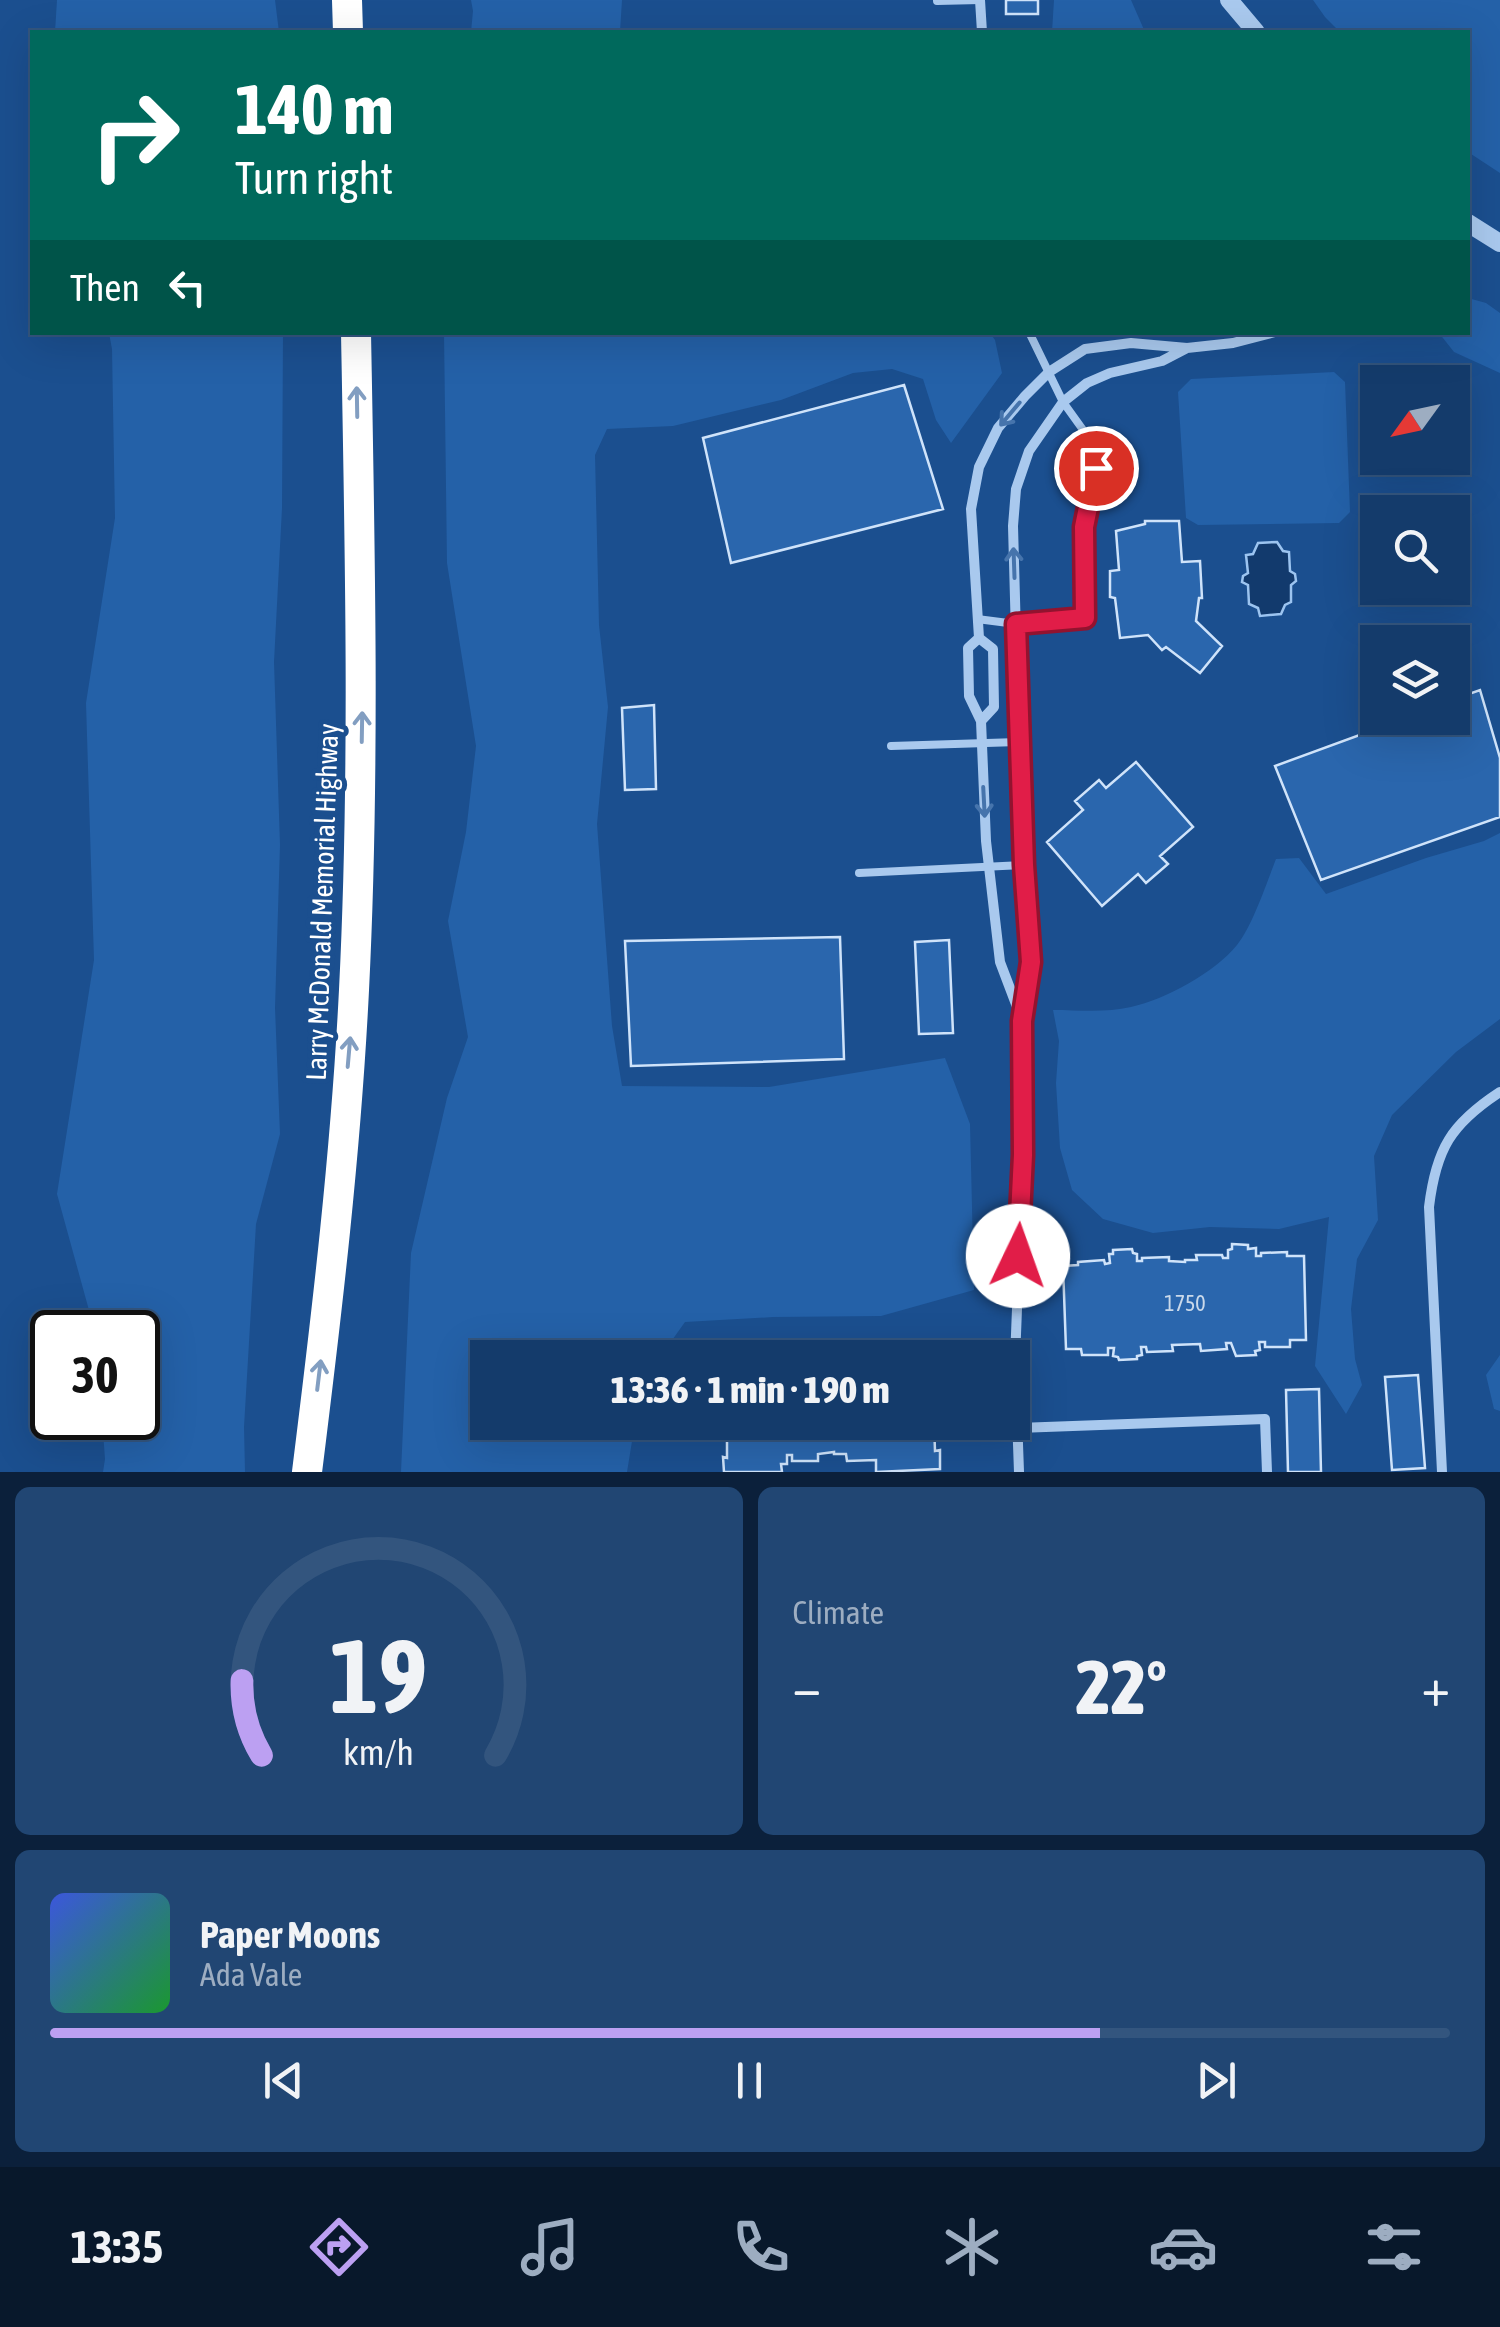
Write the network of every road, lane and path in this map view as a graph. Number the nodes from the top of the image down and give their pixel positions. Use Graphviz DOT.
graph roads {
  1 [pos="347,0"];
  2 [pos="980,0"];
  3 [pos="1229,0"];
  4 [pos="937,1"];
  5 [pos="348,30"];
  6 [pos="982,30"];
  7 [pos="1254,30"];
  8 [pos="1470,224"];
  9 [pos="1500,244"];
  10 [pos="356,335"];
  11 [pos="1030,335"];
  12 [pos="1264,335"];
  13 [pos="1187,348"];
  14 [pos="1049,372"];
  15 [pos="1063,402"];
  16 [pos="978,619"];
  17 [pos="1016,624"];
  18 [pos="979,638"];
  19 [pos="981,721"];
  20 [pos="1020,742"];
  21 [pos="982,743"];
  22 [pos="891,746"];
  23 [pos="1024,865"];
  24 [pos="990,868"];
  25 [pos="859,873"];
  26 [pos="1022,1021"];
  27 [pos="1500,1092"];
  28 [pos="1016,1340"];
  29 [pos="1030,1428"];
  30 [pos="1019,1440"];
  31 [pos="307,1472"];
  32 [pos="1020,1472"];
  33 [pos="1267,1472"];
  34 [pos="1442,1472"];
  1 -- 5 [label="highway"];
  2 -- 4 [label="lane"];
  2 -- 6 [label="street"];
  3 -- 7 [label="street"];
  8 -- 9 [label="street"];
  31 -- 10 [label="highway, Larry McDonald Memorial Highway, one-way"];
  11 -- 14 [label="lane"];
  12 -- 13 [label="street"];
  13 -- 14 [label="street"];
  13 -- 15 [label="street"];
  14 -- 15 [label="lane"];
  14 -- 16 [label="street, one-way"];
  17 -- 15 [label="street, one-way"];
  15 -- 17 [label="lane"];
  16 -- 17 [label="lane"];
  16 -- 18 [label="street"];
  17 -- 20 [label="street"];
  18 -- 19 [label="street"];
  18 -- 19 [label="street"];
  19 -- 21 [label="street"];
  20 -- 21 [label="lane"];
  20 -- 23 [label="street"];
  21 -- 22 [label="lane"];
  21 -- 24 [label="street, one-way"];
  23 -- 24 [label="lane"];
  23 -- 26 [label="street"];
  24 -- 25 [label="lane"];
  24 -- 26 [label="street"];
  26 -- 28 [label="street"];
  27 -- 34 [label="street"];
  29 -- 33 [label="street"];
  30 -- 32 [label="street"];
}
